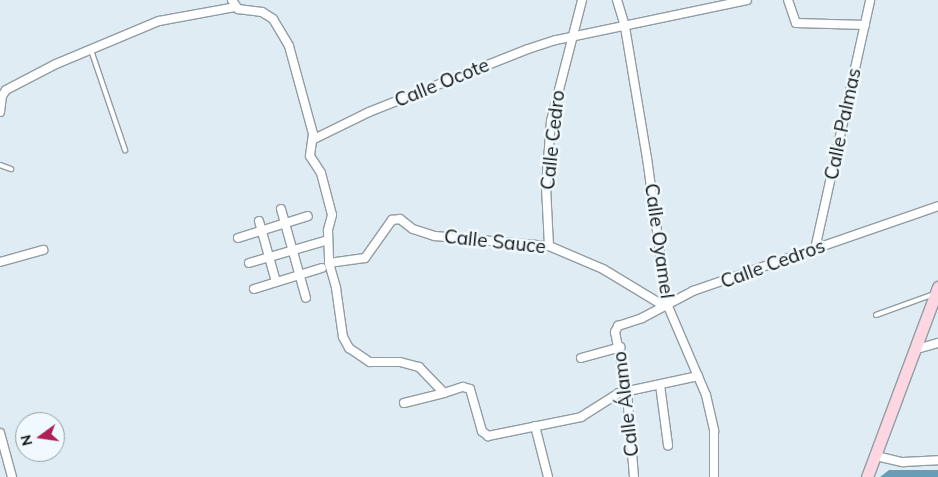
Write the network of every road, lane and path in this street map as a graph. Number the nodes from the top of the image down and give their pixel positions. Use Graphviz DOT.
graph roads {
  1 [pos="582,0"];
  2 [pos="617,0"];
  3 [pos="747,0"];
  4 [pos="788,0"];
  5 [pos="870,0"];
  6 [pos="234,3"];
  7 [pos="710,3"];
  8 [pos="865,25"];
  9 [pos="625,26"];
  10 [pos="574,36"];
  11 [pos="91,49"];
  12 [pos="0,112"];
  13 [pos="314,139"];
  14 [pos="125,150"];
  15 [pos="0,165"];
  16 [pos="11,169"];
  17 [pos="938,206"];
  18 [pos="281,209"];
  19 [pos="308,216"];
  20 [pos="259,221"];
  21 [pos="285,223"];
  22 [pos="261,231"];
  23 [pos="238,238"];
  24 [pos="328,240"];
  25 [pos="549,246"];
  26 [pos="815,249"];
  27 [pos="43,250"];
  28 [pos="293,250"];
  29 [pos="269,257"];
  30 [pos="0,262"];
  31 [pos="249,263"];
  32 [pos="326,266"];
  33 [pos="300,275"];
  34 [pos="276,282"];
  35 [pos="254,289"];
  36 [pos="937,290"];
  37 [pos="306,298"];
  38 [pos="665,305"];
  39 [pos="876,315"];
  40 [pos="615,332"];
  41 [pos="938,343"];
  42 [pos="621,348"];
  43 [pos="917,349"];
  44 [pos="581,358"];
  45 [pos="698,376"];
  46 [pos="660,385"];
  47 [pos="627,390"];
  48 [pos="444,393"];
  49 [pos="404,403"];
  50 [pos="535,426"];
  51 [pos="0,432"];
  52 [pos="668,446"];
  53 [pos="876,456"];
  54 [pos="938,460"];
  55 [pos="12,477"];
  56 [pos="548,477"];
  57 [pos="634,477"];
  58 [pos="714,477"];
  59 [pos="867,477"];
  1 -- 10 [label="street, Calle Cedro"];
  2 -- 9 [label="street, Calle Oyamel"];
  3 -- 7 [label="street, Calle Ocote"];
  4 -- 8 [label="street"];
  5 -- 8 [label="street, Calle Palmas"];
  6 -- 11 [label="street"];
  6 -- 13 [label="street"];
  7 -- 9 [label="street, Calle Ocote"];
  8 -- 26 [label="street, Calle Palmas"];
  9 -- 10 [label="street, Calle Ocote"];
  9 -- 38 [label="street, Calle Oyamel"];
  10 -- 13 [label="street, Calle Ocote"];
  10 -- 25 [label="street, Calle Cedro"];
  11 -- 12 [label="street"];
  11 -- 14 [label="lane"];
  13 -- 24 [label="street"];
  15 -- 16 [label="lane"];
  17 -- 26 [label="street, Calle Cedros"];
  18 -- 21 [label="street"];
  19 -- 21 [label="street"];
  20 -- 22 [label="street"];
  21 -- 22 [label="street"];
  21 -- 28 [label="street"];
  22 -- 23 [label="street"];
  22 -- 29 [label="street"];
  24 -- 28 [label="street"];
  24 -- 32 [label="street"];
  25 -- 32 [label="street, Calle Sauce"];
  25 -- 38 [label="street, Calle Sauce"];
  26 -- 38 [label="street, Calle Cedros"];
  27 -- 30 [label="street"];
  28 -- 29 [label="street"];
  28 -- 33 [label="street"];
  29 -- 31 [label="street"];
  29 -- 34 [label="street"];
  32 -- 33 [label="street"];
  32 -- 48 [label="street"];
  33 -- 34 [label="street"];
  33 -- 37 [label="street"];
  34 -- 35 [label="street"];
  36 -- 39 [label="lane"];
  36 -- 43 [label="main road"];
  38 -- 40 [label="street, Calle Cedros"];
  38 -- 45 [label="street, Calle Oyamel"];
  40 -- 42 [label="street, Calle Álamo"];
  41 -- 43 [label="street"];
  42 -- 44 [label="street"];
  42 -- 47 [label="street, Calle Álamo"];
  43 -- 53 [label="main road"];
  45 -- 46 [label="street"];
  45 -- 58 [label="street, Calle Oyamel"];
  46 -- 47 [label="street"];
  46 -- 52 [label="street"];
  47 -- 50 [label="street"];
  47 -- 57 [label="street, Calle Álamo"];
  48 -- 49 [label="street"];
  48 -- 50 [label="street"];
  50 -- 56 [label="street"];
  51 -- 55 [label="street"];
  53 -- 54 [label="street"];
  53 -- 59 [label="main road"];
}
